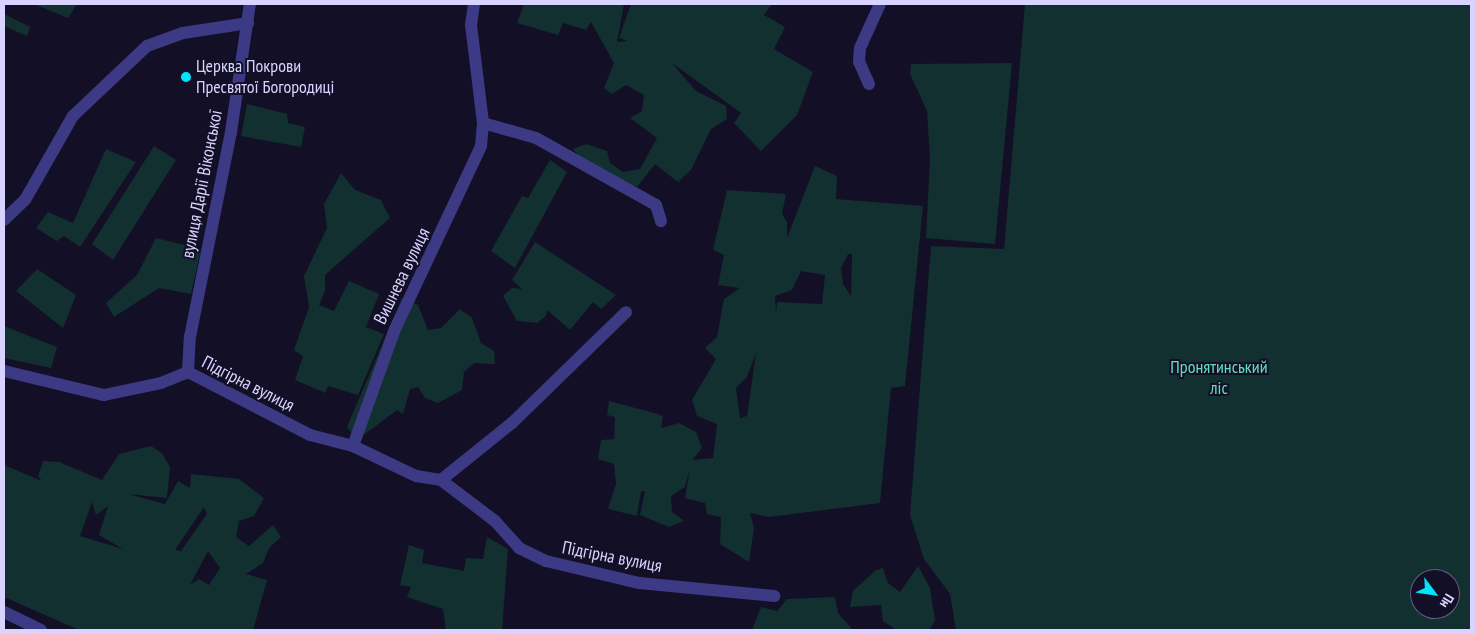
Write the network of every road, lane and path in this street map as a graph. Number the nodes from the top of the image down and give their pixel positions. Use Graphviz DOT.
graph roads {
  1 [pos="250,4"];
  2 [pos="474,4"];
  3 [pos="880,4"];
  4 [pos="248,23"];
  5 [pos="869,84"];
  6 [pos="483,123"];
  7 [pos="4,220"];
  8 [pos="660,221"];
  9 [pos="626,312"];
  10 [pos="4,371"];
  11 [pos="188,372"];
  12 [pos="353,446"];
  13 [pos="441,480"];
  14 [pos="774,596"];
  15 [pos="4,612"];
  16 [pos="41,630"];
  1 -- 4 [label="street, вулиця Дарії Віконської"];
  2 -- 6 [label="street, Вишнева вулиця"];
  3 -- 5 [label="street"];
  4 -- 7 [label="street"];
  4 -- 11 [label="street, вулиця Дарії Віконської"];
  6 -- 8 [label="street"];
  6 -- 12 [label="street, Вишнева вулиця"];
  9 -- 13 [label="street"];
  10 -- 11 [label="street, Підгірна вулиця"];
  11 -- 12 [label="street, Підгірна вулиця"];
  12 -- 13 [label="street, Підгірна вулиця"];
  13 -- 14 [label="street, Підгірна вулиця"];
  15 -- 16 [label="street"];
}
